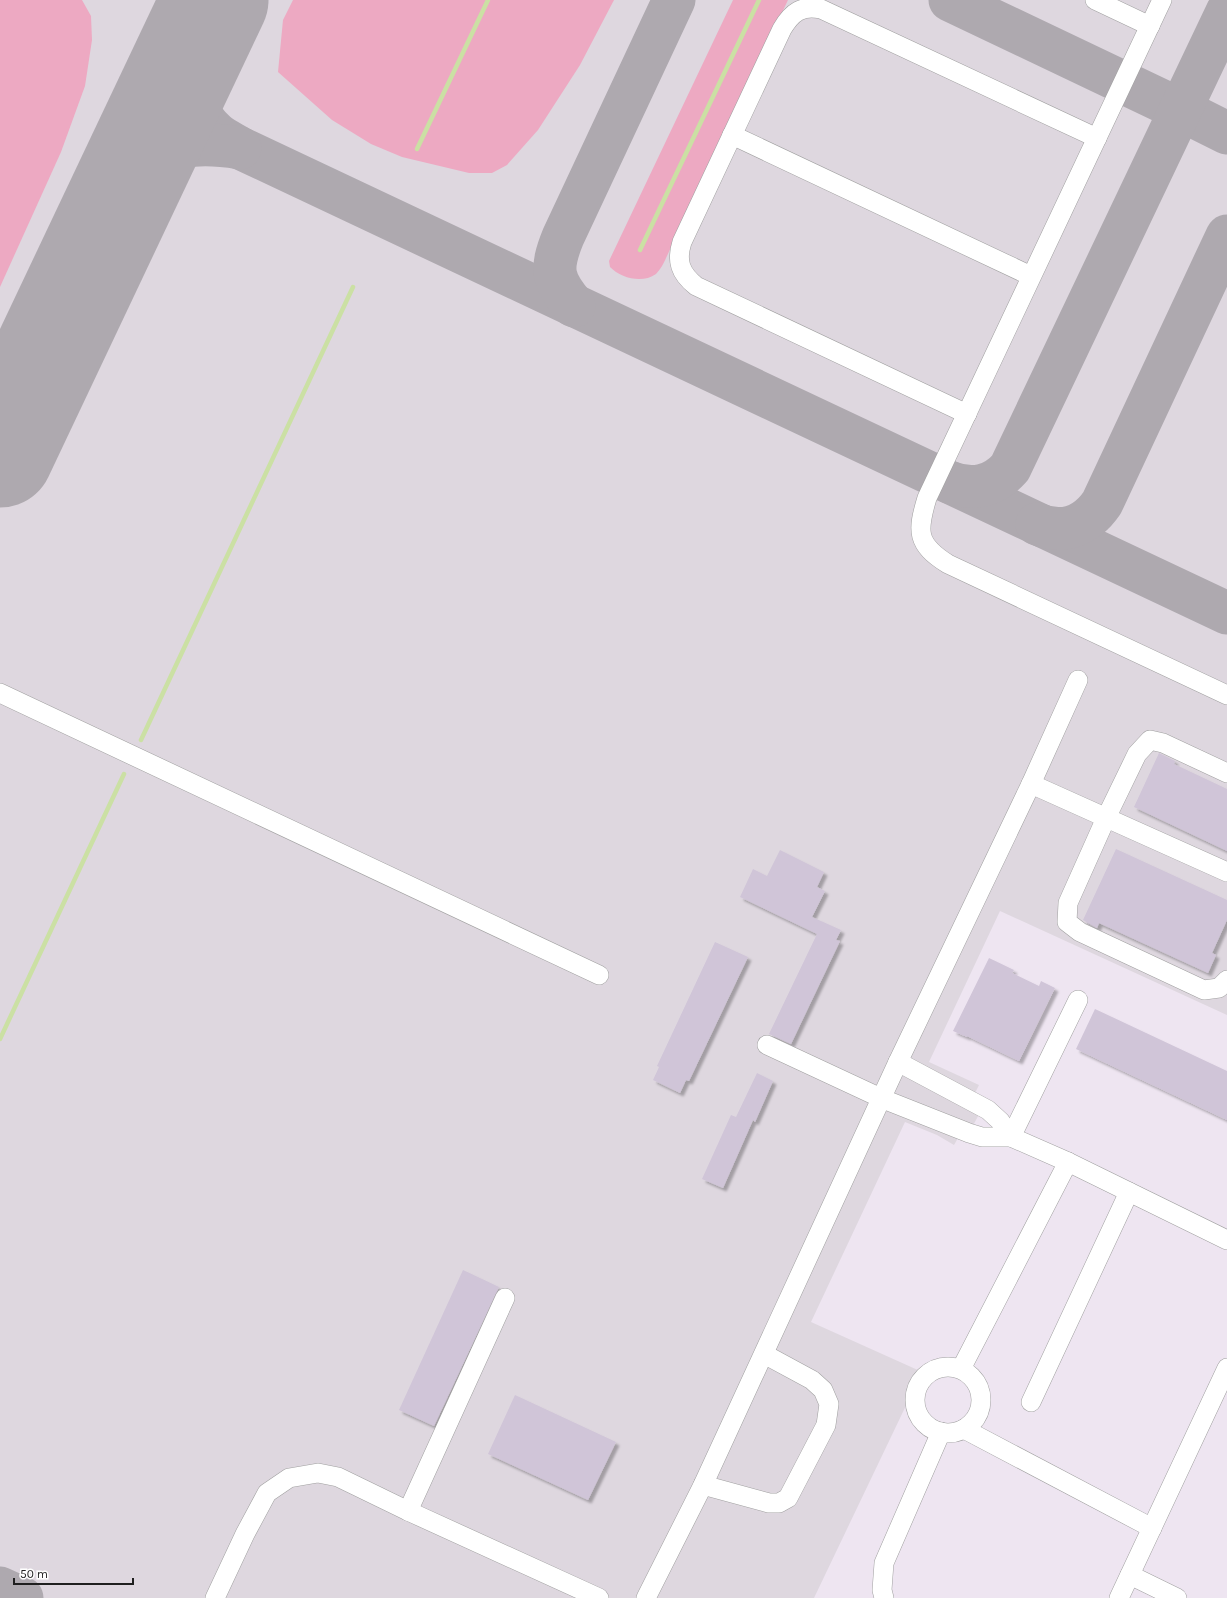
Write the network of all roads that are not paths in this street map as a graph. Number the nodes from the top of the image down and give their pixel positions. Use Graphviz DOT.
graph roads {
  1 [pos="1095,0"];
  2 [pos="1162,0"];
  3 [pos="1150,26"];
  4 [pos="732,135"];
  5 [pos="1097,138"];
  6 [pos="1031,276"];
  7 [pos="967,414"];
  8 [pos="1078,680"];
  9 [pos="0,693"];
  10 [pos="1227,695"];
  11 [pos="1227,773"];
  12 [pos="1031,784"];
  13 [pos="1106,818"];
  14 [pos="1227,872"];
  15 [pos="599,975"];
  16 [pos="1227,980"];
  17 [pos="1078,1000"];
  18 [pos="767,1045"];
  19 [pos="898,1062"];
  20 [pos="883,1099"];
  21 [pos="1011,1137"];
  22 [pos="1068,1162"];
  23 [pos="1129,1192"];
  24 [pos="1227,1240"];
  25 [pos="506,1298"];
  26 [pos="764,1354"];
  27 [pos="1227,1368"];
  28 [pos="961,1369"];
  29 [pos="1031,1402"];
  30 [pos="964,1429"];
  31 [pos="941,1432"];
  32 [pos="703,1485"];
  33 [pos="408,1511"];
  34 [pos="1152,1528"];
  35 [pos="1130,1575"];
  36 [pos="215,1598"];
  37 [pos="599,1598"];
  38 [pos="646,1598"];
  39 [pos="884,1598"];
  40 [pos="1119,1598"];
  41 [pos="1177,1598"];
  1 -- 3 [label="lane"];
  2 -- 3 [label="lane"];
  3 -- 5 [label="lane"];
  4 -- 5 [label="lane"];
  4 -- 6 [label="lane"];
  4 -- 7 [label="lane"];
  5 -- 6 [label="lane"];
  6 -- 7 [label="lane"];
  7 -- 10 [label="lane"];
  8 -- 12 [label="lane"];
  9 -- 15 [label="lane"];
  11 -- 13 [label="lane"];
  12 -- 13 [label="lane"];
  12 -- 19 [label="lane"];
  13 -- 14 [label="lane"];
  13 -- 16 [label="lane"];
  17 -- 21 [label="lane"];
  18 -- 20 [label="lane"];
  19 -- 20 [label="lane"];
  19 -- 21 [label="lane"];
  20 -- 21 [label="lane"];
  20 -- 26 [label="lane"];
  21 -- 22 [label="lane"];
  22 -- 23 [label="lane"];
  22 -- 28 [label="lane"];
  23 -- 24 [label="lane"];
  23 -- 29 [label="lane"];
  25 -- 33 [label="lane"];
  26 -- 32 [label="lane"];
  26 -- 32 [label="lane"];
  27 -- 34 [label="lane"];
  28 -- 30 [label="lane"];
  28 -- 31 [label="lane"];
  30 -- 31 [label="lane"];
  30 -- 34 [label="lane"];
  31 -- 39 [label="lane"];
  32 -- 38 [label="lane"];
  33 -- 36 [label="lane"];
  33 -- 37 [label="lane"];
  34 -- 35 [label="lane"];
  35 -- 40 [label="lane"];
  35 -- 41 [label="lane"];
}
